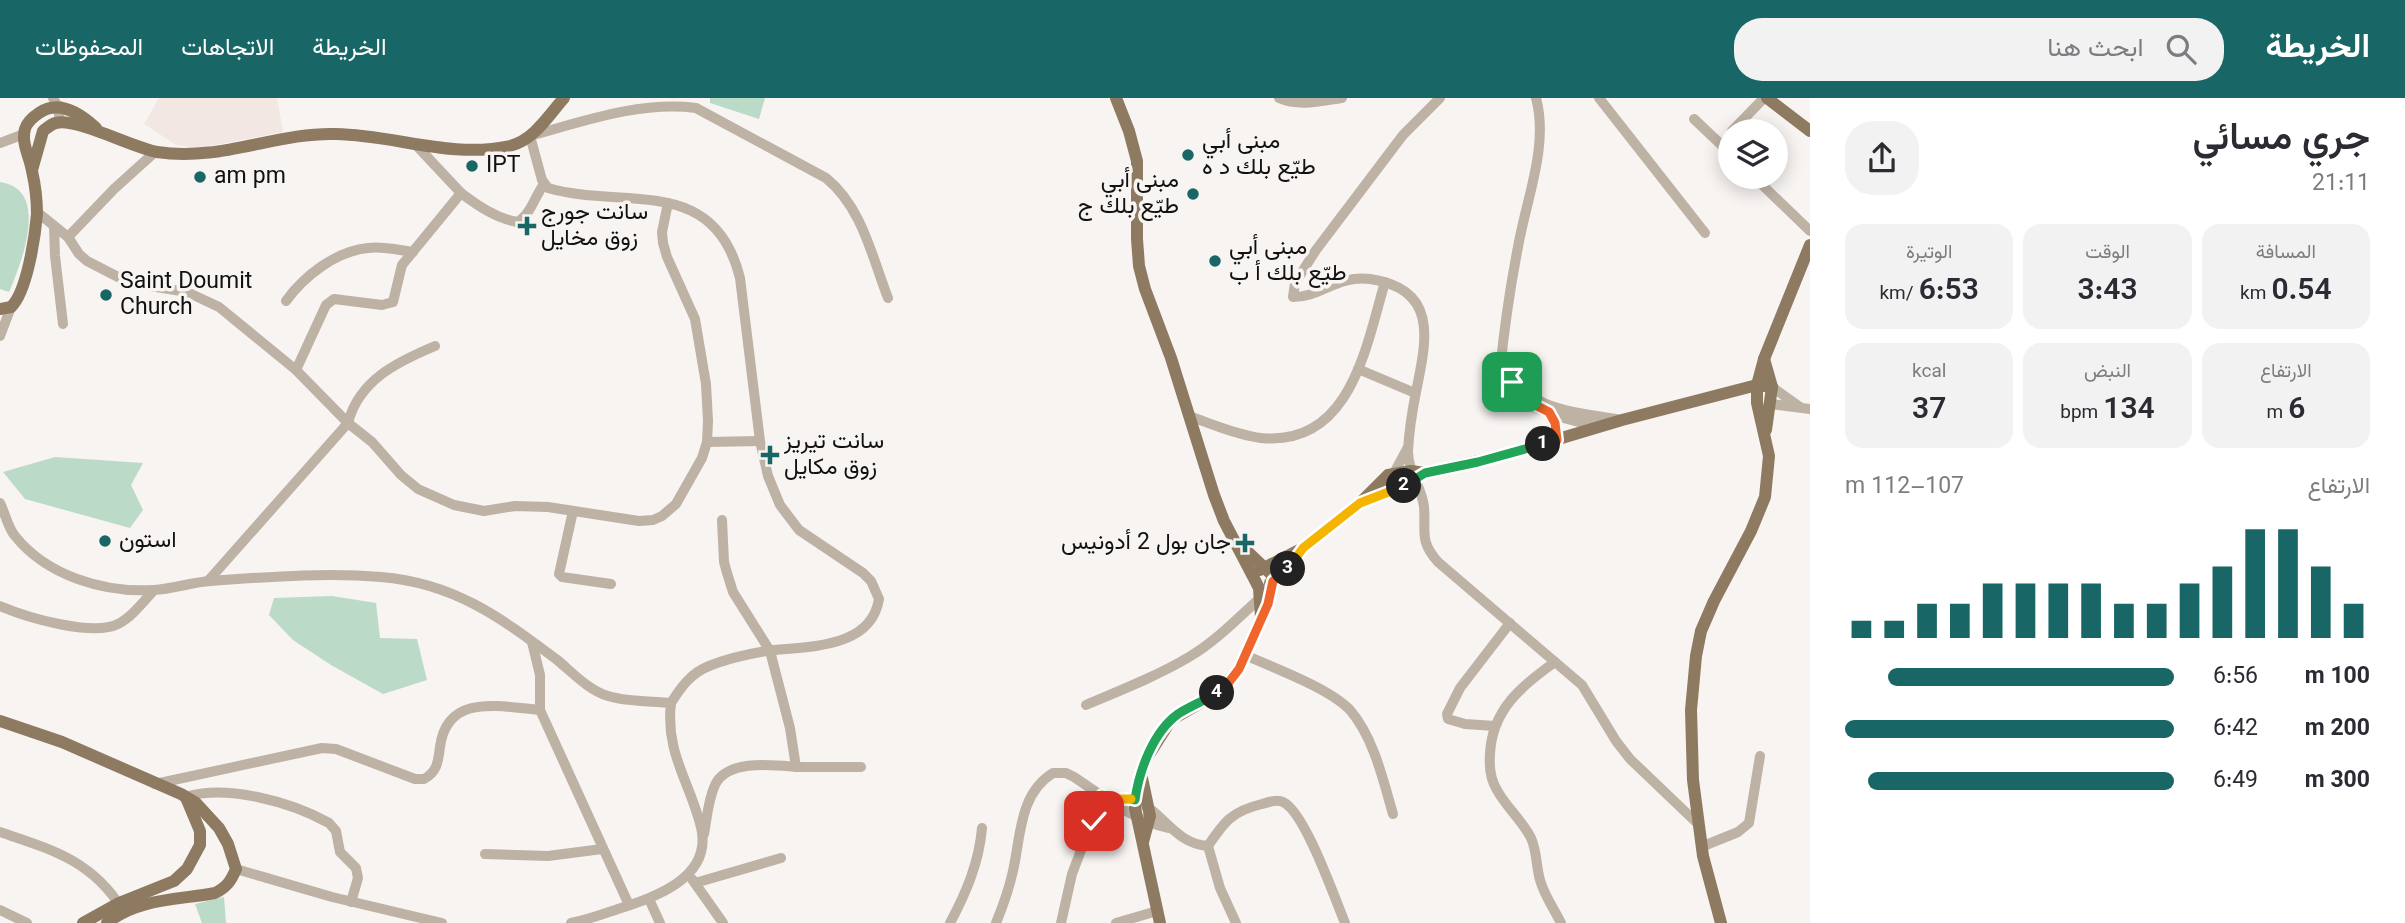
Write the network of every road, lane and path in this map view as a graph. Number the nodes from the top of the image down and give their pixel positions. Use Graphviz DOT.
graph roads {
  1 [pos="564,98"];
  2 [pos="1116,98"];
  3 [pos="1279,98"];
  4 [pos="1342,98"];
  5 [pos="1440,98"];
  6 [pos="1536,98"];
  7 [pos="1599,98"];
  8 [pos="1765,98"];
  9 [pos="56,103"];
  10 [pos="1695,119"];
  11 [pos="1744,119"];
  12 [pos="60,122"];
  13 [pos="1810,131"];
  14 [pos="24,134"];
  15 [pos="101,134"];
  16 [pos="530,136"];
  17 [pos="0,142"];
  18 [pos="1718,142"];
  19 [pos="416,145"];
  20 [pos="155,152"];
  21 [pos="32,170"];
  22 [pos="544,184"];
  23 [pos="1766,189"];
  24 [pos="461,193"];
  25 [pos="668,203"];
  26 [pos="37,212"];
  27 [pos="54,226"];
  28 [pos="1810,231"];
  29 [pos="1705,233"];
  30 [pos="68,237"];
  31 [pos="1810,245"];
  32 [pos="413,252"];
  33 [pos="1385,282"];
  34 [pos="888,298"];
  35 [pos="286,301"];
  36 [pos="5,308"];
  37 [pos="63,324"];
  38 [pos="0,336"];
  39 [pos="435,346"];
  40 [pos="1764,359"];
  41 [pos="1501,360"];
  42 [pos="1358,369"];
  43 [pos="296,370"];
  44 [pos="1757,385"];
  45 [pos="1772,387"];
  46 [pos="1729,392"];
  47 [pos="1416,393"];
  48 [pos="1764,403"];
  49 [pos="1806,409"];
  50 [pos="1549,412"];
  51 [pos="1189,416"];
  52 [pos="1622,420"];
  53 [pos="348,423"];
  54 [pos="1599,427"];
  55 [pos="1557,440"];
  56 [pos="760,441"];
  57 [pos="707,442"];
  58 [pos="1409,444"];
  59 [pos="1394,472"];
  60 [pos="1417,475"];
  61 [pos="1397,489"];
  62 [pos="0,503"];
  63 [pos="1360,503"];
  64 [pos="573,511"];
  65 [pos="722,520"];
  66 [pos="1239,548"];
  67 [pos="1303,548"];
  68 [pos="1267,568"];
  69 [pos="1253,572"];
  70 [pos="208,581"];
  71 [pos="1273,581"];
  72 [pos="611,584"];
  73 [pos="154,590"];
  74 [pos="1259,593"];
  75 [pos="0,606"];
  76 [pos="1261,617"];
  77 [pos="1510,623"];
  78 [pos="533,642"];
  79 [pos="770,651"];
  80 [pos="1245,655"];
  81 [pos="1555,662"];
  82 [pos="671,703"];
  83 [pos="1086,705"];
  84 [pos="540,710"];
  85 [pos="0,721"];
  86 [pos="1495,726"];
  87 [pos="1760,756"];
  88 [pos="796,766"];
  89 [pos="861,767"];
  90 [pos="1141,774"];
  91 [pos="155,784"];
  92 [pos="185,797"];
  93 [pos="1105,797"];
  94 [pos="1135,800"];
  95 [pos="1149,807"];
  96 [pos="1393,814"];
  97 [pos="1136,816"];
  98 [pos="1149,822"];
  99 [pos="1697,823"];
  100 [pos="982,828"];
  101 [pos="1169,828"];
  102 [pos="0,832"];
  103 [pos="200,840"];
  104 [pos="703,843"];
  105 [pos="228,844"];
  106 [pos="1143,844"];
  107 [pos="1208,846"];
  108 [pos="1701,847"];
  109 [pos="602,849"];
  110 [pos="485,854"];
  111 [pos="781,858"];
  112 [pos="236,869"];
  113 [pos="692,879"];
  114 [pos="172,882"];
  115 [pos="175,898"];
  116 [pos="649,899"];
  117 [pos="351,902"];
  118 [pos="629,905"];
  119 [pos="121,907"];
  120 [pos="0,910"];
  121 [pos="1158,917"];
  122 [pos="26,923"];
  123 [pos="83,923"];
  124 [pos="107,923"];
  125 [pos="442,923"];
  126 [pos="571,923"];
  127 [pos="660,923"];
  128 [pos="723,923"];
  129 [pos="950,923"];
  130 [pos="996,923"];
  131 [pos="1061,923"];
  132 [pos="1116,923"];
  133 [pos="1236,923"];
  134 [pos="1345,923"];
  135 [pos="1561,923"];
  136 [pos="1721,923"];
  1 -- 16 [label="main road"];
  2 -- 51 [label="main road"];
  3 -- 4 [label="street"];
  5 -- 33 [label="street"];
  6 -- 41 [label="street"];
  7 -- 29 [label="street"];
  8 -- 11 [label="street"];
  8 -- 13 [label="main road"];
  9 -- 12 [label="street"];
  9 -- 14 [label="main road"];
  9 -- 15 [label="main road"];
  10 -- 18 [label="street"];
  12 -- 15 [label="main road"];
  12 -- 21 [label="main road"];
  14 -- 17 [label="street"];
  14 -- 21 [label="main road"];
  15 -- 20 [label="main road"];
  16 -- 19 [label="main road"];
  16 -- 22 [label="street"];
  16 -- 34 [label="street"];
  19 -- 20 [label="main road"];
  19 -- 24 [label="street"];
  20 -- 30 [label="street"];
  21 -- 26 [label="main road"];
  22 -- 24 [label="street"];
  22 -- 25 [label="street"];
  23 -- 28 [label="street"];
  24 -- 32 [label="street"];
  25 -- 56 [label="street"];
  25 -- 57 [label="street"];
  26 -- 27 [label="street"];
  26 -- 36 [label="main road"];
  27 -- 30 [label="street"];
  27 -- 37 [label="street"];
  30 -- 43 [label="street"];
  31 -- 40 [label="main road"];
  32 -- 35 [label="street"];
  32 -- 43 [label="street"];
  33 -- 42 [label="street"];
  33 -- 47 [label="street"];
  36 -- 38 [label="street"];
  39 -- 53 [label="street"];
  40 -- 44 [label="main road"];
  40 -- 45 [label="main road"];
  41 -- 50 [label="street"];
  41 -- 52 [label="street"];
  42 -- 47 [label="street"];
  42 -- 51 [label="street"];
  43 -- 53 [label="street"];
  44 -- 45 [label="main road"];
  44 -- 46 [label="main road"];
  44 -- 48 [label="main road"];
  45 -- 48 [label="main road"];
  45 -- 49 [label="street"];
  46 -- 48 [label="main road"];
  46 -- 52 [label="main road"];
  47 -- 58 [label="street"];
  48 -- 49 [label="street"];
  48 -- 99 [label="main road"];
  50 -- 54 [label="street"];
  50 -- 55 [label="main road"];
  51 -- 66 [label="main road"];
  52 -- 54 [label="main road"];
  53 -- 64 [label="street"];
  53 -- 70 [label="street"];
  54 -- 55 [label="main road"];
  55 -- 60 [label="main road"];
  56 -- 57 [label="street"];
  56 -- 79 [label="street"];
  57 -- 64 [label="street"];
  58 -- 59 [label="street"];
  58 -- 60 [label="street"];
  59 -- 60 [label="main road"];
  59 -- 61 [label="street"];
  59 -- 63 [label="main road"];
  60 -- 61 [label="main road"];
  60 -- 77 [label="street"];
  61 -- 63 [label="main road"];
  62 -- 73 [label="street"];
  63 -- 67 [label="main road"];
  64 -- 72 [label="street"];
  65 -- 79 [label="street"];
  66 -- 68 [label="main road"];
  66 -- 69 [label="main road"];
  67 -- 68 [label="main road"];
  67 -- 71 [label="main road"];
  68 -- 69 [label="main road"];
  68 -- 71 [label="main road"];
  69 -- 74 [label="main road"];
  70 -- 73 [label="street"];
  70 -- 78 [label="street"];
  71 -- 74 [label="main road"];
  71 -- 76 [label="main road"];
  73 -- 75 [label="street"];
  74 -- 76 [label="main road"];
  74 -- 83 [label="street"];
  76 -- 80 [label="main road"];
  77 -- 81 [label="street"];
  77 -- 86 [label="street"];
  78 -- 82 [label="street"];
  78 -- 84 [label="street"];
  79 -- 82 [label="street"];
  79 -- 88 [label="street"];
  80 -- 90 [label="main road"];
  80 -- 96 [label="street"];
  81 -- 86 [label="street"];
  81 -- 99 [label="street"];
  82 -- 104 [label="street"];
  84 -- 91 [label="street"];
  84 -- 109 [label="street"];
  85 -- 91 [label="main road"];
  86 -- 135 [label="street"];
  87 -- 108 [label="street"];
  88 -- 89 [label="street"];
  88 -- 104 [label="street"];
  90 -- 94 [label="main road"];
  90 -- 95 [label="main road"];
  91 -- 92 [label="main road"];
  92 -- 103 [label="main road"];
  92 -- 105 [label="main road"];
  92 -- 117 [label="street"];
  93 -- 94 [label="street"];
  93 -- 97 [label="street"];
  93 -- 130 [label="street"];
  93 -- 131 [label="street"];
  94 -- 95 [label="street"];
  94 -- 97 [label="main road"];
  95 -- 98 [label="main road"];
  95 -- 101 [label="street"];
  97 -- 98 [label="street"];
  97 -- 106 [label="main road"];
  98 -- 101 [label="street"];
  98 -- 106 [label="main road"];
  99 -- 108 [label="main road"];
  100 -- 129 [label="street"];
  101 -- 107 [label="street"];
  102 -- 119 [label="street"];
  103 -- 105 [label="main road"];
  103 -- 114 [label="main road"];
  104 -- 113 [label="street"];
  105 -- 112 [label="main road"];
  106 -- 121 [label="main road"];
  107 -- 133 [label="street"];
  107 -- 134 [label="street"];
  108 -- 136 [label="main road"];
  109 -- 110 [label="street"];
  109 -- 118 [label="street"];
  111 -- 113 [label="street"];
  112 -- 115 [label="main road"];
  112 -- 117 [label="street"];
  113 -- 116 [label="street"];
  113 -- 128 [label="street"];
  114 -- 115 [label="main road"];
  114 -- 119 [label="main road"];
  115 -- 119 [label="main road"];
  116 -- 118 [label="street"];
  116 -- 127 [label="street"];
  117 -- 125 [label="street"];
  118 -- 126 [label="street"];
  119 -- 123 [label="main road"];
  119 -- 124 [label="main road"];
  120 -- 122 [label="street"];
  121 -- 132 [label="street"];
}
